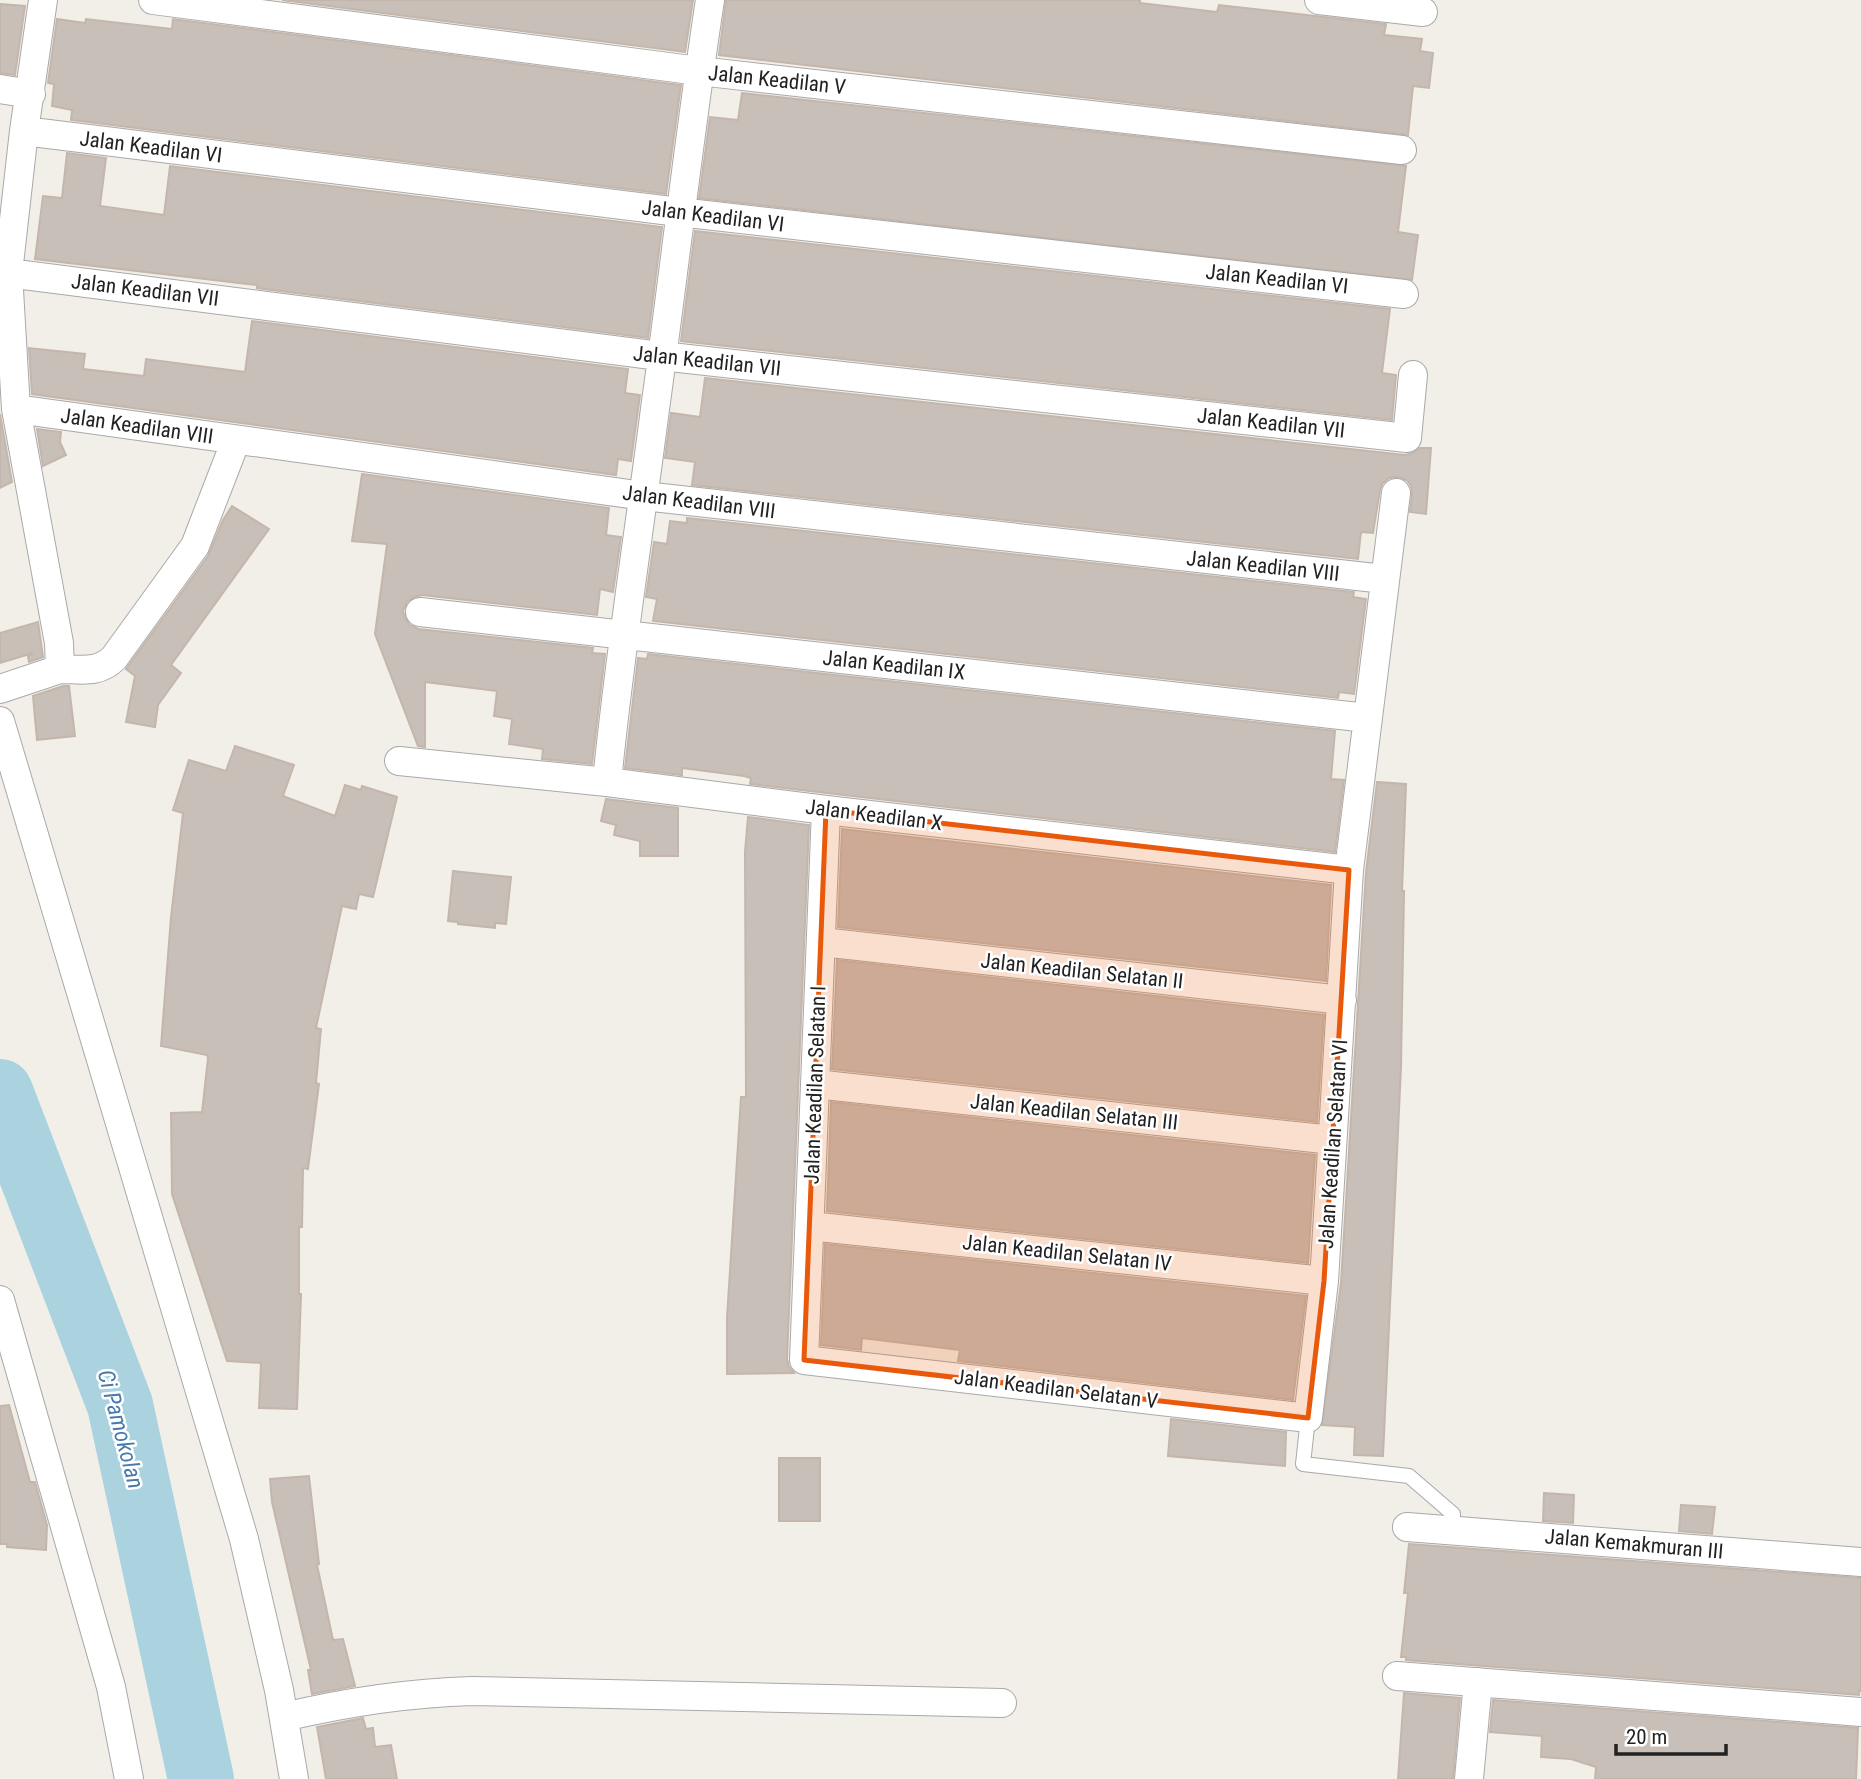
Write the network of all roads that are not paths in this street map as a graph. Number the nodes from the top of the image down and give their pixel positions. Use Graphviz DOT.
graph roads {
  1 [pos="43,0"];
  2 [pos="153,0"];
  3 [pos="710,0"];
  4 [pos="1319,0"];
  5 [pos="1423,12"];
  6 [pos="699,71"];
  7 [pos="0,89"];
  8 [pos="31,94"];
  9 [pos="24,131"];
  10 [pos="1402,150"];
  11 [pos="679,212"];
  12 [pos="8,273"];
  13 [pos="1404,293"];
  14 [pos="663,356"];
  15 [pos="1413,375"];
  16 [pos="16,409"];
  17 [pos="236,440"];
  18 [pos="1396,494"];
  19 [pos="644,496"];
  20 [pos="1384,579"];
  21 [pos="420,611"];
  22 [pos="623,635"];
  23 [pos="60,669"];
  24 [pos="0,689"];
  25 [pos="1367,718"];
  26 [pos="0,721"];
  27 [pos="399,761"];
  28 [pos="607,782"];
  29 [pos="826,810"];
  30 [pos="1349,870"];
  31 [pos="822,942"];
  32 [pos="1342,1000"];
  33 [pos="815,1084"];
  34 [pos="1332,1140"];
  35 [pos="810,1226"];
  36 [pos="1324,1281"];
  37 [pos="0,1300"];
  38 [pos="804,1360"];
  39 [pos="1308,1418"];
  40 [pos="1407,1527"];
  41 [pos="1453,1530"];
  42 [pos="1861,1562"];
  43 [pos="1397,1676"];
  44 [pos="1478,1682"];
  45 [pos="1002,1703"];
  46 [pos="1861,1712"];
  47 [pos="284,1717"];
  48 [pos="129,1779"];
  49 [pos="294,1779"];
  50 [pos="1469,1779"];
  1 -- 8 [label="street"];
  2 -- 6 [label="street, Jalan Keadilan V"];
  3 -- 6 [label="street"];
  4 -- 5 [label="street"];
  6 -- 10 [label="street, Jalan Keadilan V"];
  6 -- 11 [label="street"];
  7 -- 8 [label="street"];
  8 -- 9 [label="street"];
  9 -- 11 [label="street, Jalan Keadilan VI"];
  9 -- 12 [label="street"];
  11 -- 13 [label="street, Jalan Keadilan VI"];
  11 -- 14 [label="street"];
  12 -- 14 [label="street, Jalan Keadilan VII"];
  12 -- 16 [label="street"];
  14 -- 15 [label="street, Jalan Keadilan VII"];
  14 -- 19 [label="street"];
  16 -- 17 [label="street, Jalan Keadilan VIII"];
  16 -- 23 [label="street"];
  17 -- 19 [label="street, Jalan Keadilan VIII"];
  17 -- 23 [label="street"];
  18 -- 20 [label="street, Jalan Keadilan Selatan VI"];
  19 -- 20 [label="street, Jalan Keadilan VIII"];
  19 -- 22 [label="street"];
  20 -- 25 [label="street, Jalan Keadilan Selatan VI"];
  21 -- 22 [label="street, Jalan Keadilan IX"];
  22 -- 25 [label="street, Jalan Keadilan IX"];
  22 -- 28 [label="street"];
  23 -- 24 [label="street"];
  25 -- 30 [label="street, Jalan Keadilan Selatan VI"];
  26 -- 47 [label="street"];
  27 -- 28 [label="street, Jalan Keadilan X"];
  28 -- 29 [label="street, Jalan Keadilan X"];
  29 -- 30 [label="street, Jalan Keadilan X"];
  29 -- 31 [label="street, Jalan Keadilan Selatan I"];
  30 -- 32 [label="street, Jalan Keadilan Selatan VI"];
  31 -- 32 [label="street, Jalan Keadilan Selatan II"];
  31 -- 33 [label="street, Jalan Keadilan Selatan I"];
  32 -- 34 [label="street, Jalan Keadilan Selatan VI"];
  33 -- 34 [label="street, Jalan Keadilan Selatan III"];
  33 -- 35 [label="street, Jalan Keadilan Selatan I"];
  34 -- 36 [label="street, Jalan Keadilan Selatan VI"];
  35 -- 36 [label="street, Jalan Keadilan Selatan IV"];
  35 -- 38 [label="street, Jalan Keadilan Selatan I"];
  36 -- 39 [label="street, Jalan Keadilan Selatan VI"];
  37 -- 48 [label="street"];
  38 -- 39 [label="street, Jalan Keadilan Selatan V"];
  39 -- 41 [label="lane"];
  40 -- 41 [label="street, Jalan Kemakmuran III"];
  41 -- 42 [label="street, Jalan Kemakmuran III"];
  43 -- 44 [label="street"];
  44 -- 46 [label="street"];
  44 -- 50 [label="street"];
  45 -- 47 [label="street"];
  47 -- 49 [label="street"];
}
